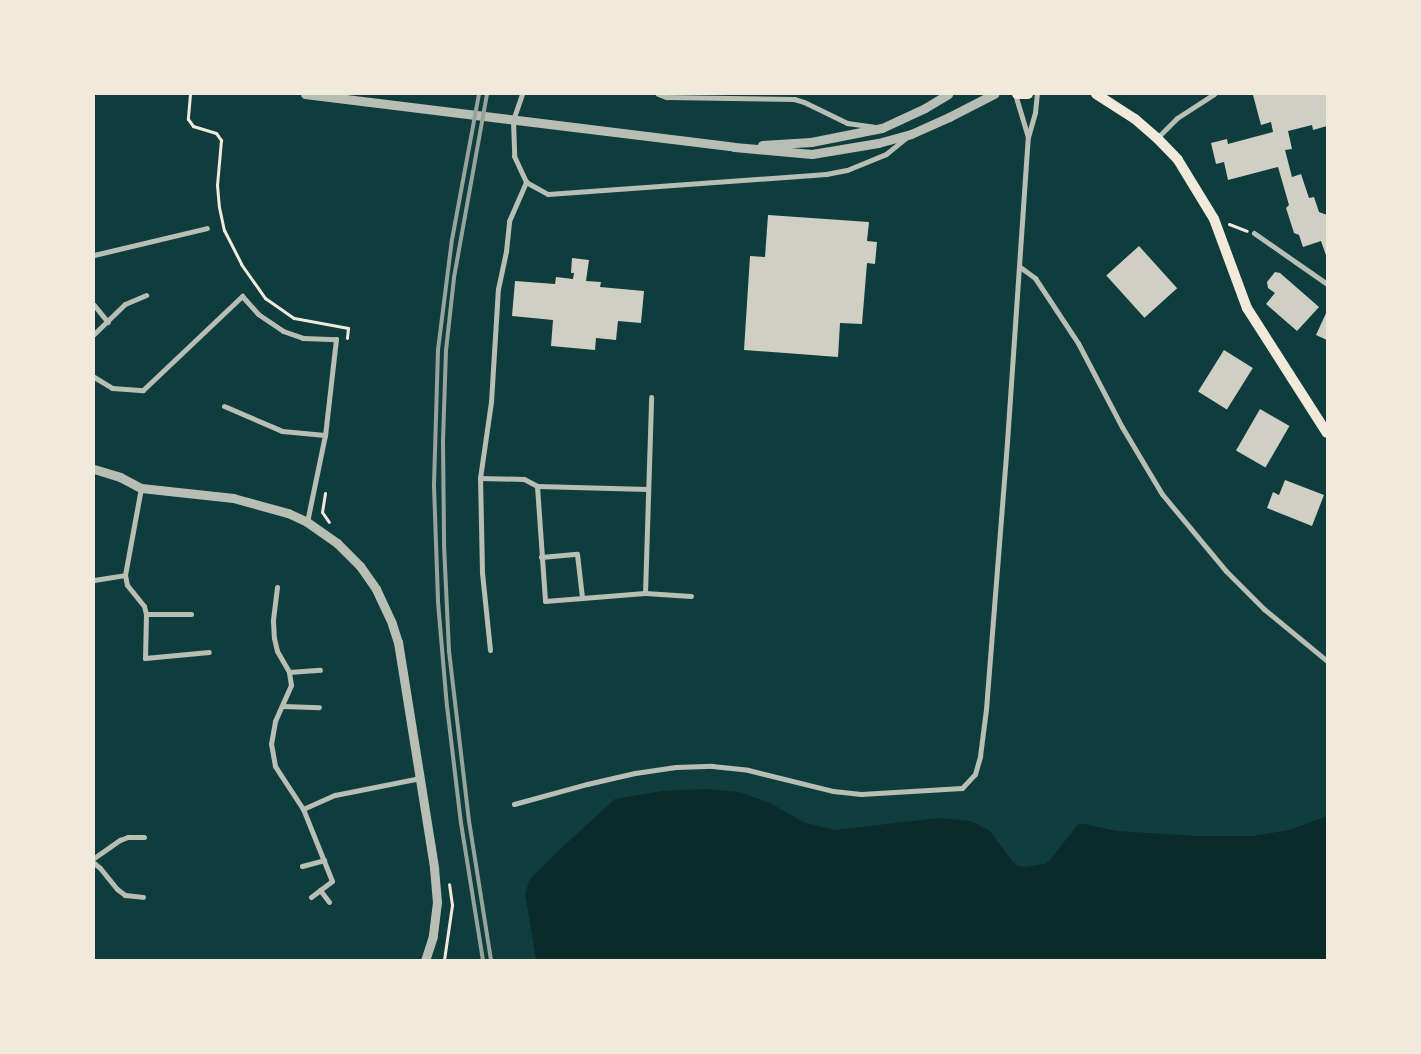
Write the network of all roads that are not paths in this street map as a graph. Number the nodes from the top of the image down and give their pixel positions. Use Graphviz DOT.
graph roads {
  1 [pos="305,94"];
  2 [pos="522,94"];
  3 [pos="658,94"];
  4 [pos="948,94"];
  5 [pos="994,94"];
  6 [pos="1016,94"];
  7 [pos="1028,94"];
  8 [pos="1037,94"];
  9 [pos="1096,94"];
  10 [pos="1214,94"];
  11 [pos="882,128"];
  12 [pos="911,134"];
  13 [pos="1028,137"];
  14 [pos="1157,138"];
  15 [pos="734,147"];
  16 [pos="526,182"];
  17 [pos="207,228"];
  18 [pos="1254,233"];
  19 [pos="94,255"];
  20 [pos="1020,267"];
  21 [pos="1327,284"];
  22 [pos="146,295"];
  23 [pos="94,305"];
  24 [pos="108,322"];
  25 [pos="94,334"];
  26 [pos="94,377"];
  27 [pos="651,396"];
  28 [pos="224,406"];
  29 [pos="1327,433"];
  30 [pos="325,435"];
  31 [pos="94,469"];
  32 [pos="480,478"];
  33 [pos="537,486"];
  34 [pos="141,488"];
  35 [pos="648,489"];
  36 [pos="307,522"];
  37 [pos="542,557"];
  38 [pos="124,574"];
  39 [pos="94,580"];
  40 [pos="277,587"];
  41 [pos="646,593"];
  42 [pos="691,596"];
  43 [pos="582,597"];
  44 [pos="146,614"];
  45 [pos="191,614"];
  46 [pos="490,650"];
  47 [pos="209,652"];
  48 [pos="1327,661"];
  49 [pos="320,670"];
  50 [pos="289,672"];
  51 [pos="283,706"];
  52 [pos="319,707"];
  53 [pos="420,778"];
  54 [pos="514,804"];
  55 [pos="303,809"];
  56 [pos="144,837"];
  57 [pos="94,858"];
  58 [pos="324,860"];
  59 [pos="94,863"];
  60 [pos="302,866"];
  61 [pos="320,890"];
  62 [pos="144,897"];
  63 [pos="311,897"];
  64 [pos="329,902"];
  65 [pos="425,960"];
  1 -- 15 [label="street"];
  2 -- 16 [label="street"];
  3 -- 11 [label="street"];
  4 -- 11 [label="street"];
  5 -- 12 [label="street"];
  6 -- 7 [label="main road"];
  6 -- 13 [label="street"];
  8 -- 13 [label="street"];
  9 -- 14 [label="main road"];
  10 -- 14 [label="street"];
  11 -- 15 [label="street"];
  12 -- 15 [label="street"];
  12 -- 16 [label="street"];
  13 -- 20 [label="street"];
  14 -- 29 [label="main road"];
  16 -- 32 [label="street"];
  17 -- 19 [label="street"];
  18 -- 21 [label="street"];
  20 -- 48 [label="street"];
  20 -- 54 [label="street"];
  22 -- 24 [label="street"];
  23 -- 24 [label="street"];
  24 -- 25 [label="street"];
  26 -- 30 [label="street"];
  27 -- 35 [label="street"];
  28 -- 30 [label="street"];
  30 -- 36 [label="street"];
  31 -- 34 [label="street"];
  32 -- 33 [label="street"];
  32 -- 46 [label="street"];
  33 -- 35 [label="street"];
  33 -- 37 [label="street"];
  34 -- 36 [label="street"];
  34 -- 38 [label="street"];
  35 -- 41 [label="street"];
  36 -- 53 [label="street"];
  37 -- 43 [label="street"];
  37 -- 43 [label="street"];
  38 -- 39 [label="street"];
  38 -- 44 [label="street"];
  40 -- 50 [label="street"];
  41 -- 42 [label="street"];
  41 -- 43 [label="street"];
  44 -- 45 [label="street"];
  44 -- 47 [label="street"];
  49 -- 50 [label="street"];
  50 -- 51 [label="street"];
  51 -- 52 [label="street"];
  51 -- 55 [label="street"];
  53 -- 55 [label="street"];
  53 -- 65 [label="street"];
  55 -- 58 [label="street"];
  56 -- 57 [label="street"];
  58 -- 60 [label="street"];
  58 -- 61 [label="street"];
  59 -- 62 [label="street"];
  61 -- 63 [label="street"];
  61 -- 64 [label="street"];
}
